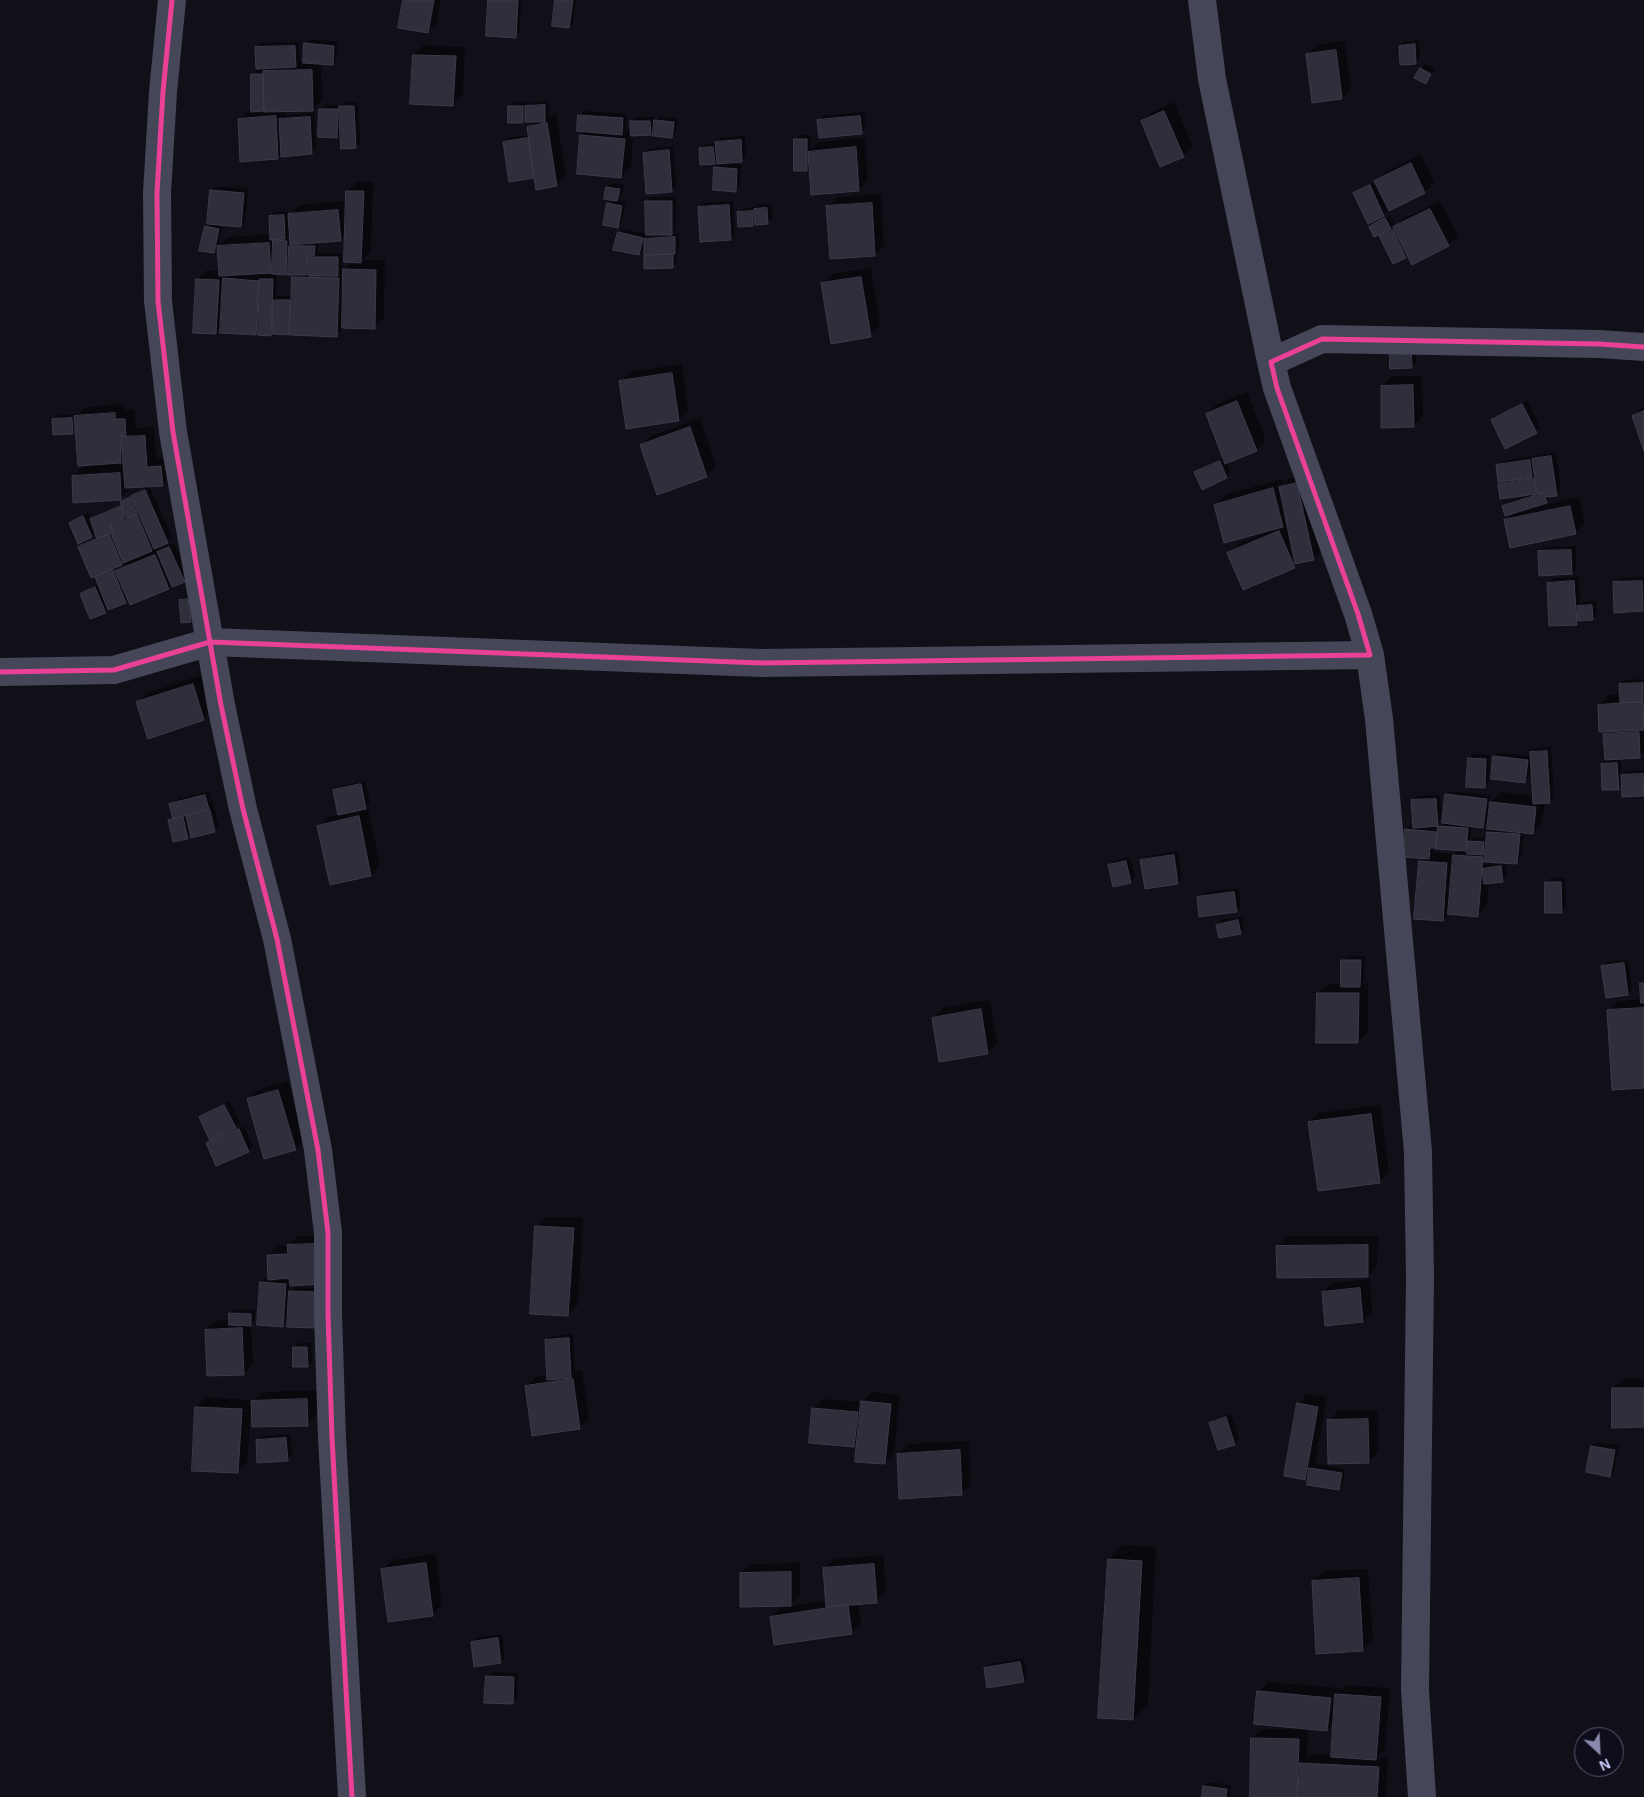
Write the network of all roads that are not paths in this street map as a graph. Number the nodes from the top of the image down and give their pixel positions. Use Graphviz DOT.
graph roads {
  1 [pos="172,0"];
  2 [pos="1202,0"];
  3 [pos="1644,347"];
  4 [pos="1271,362"];
  5 [pos="210,642"];
  6 [pos="1370,654"];
  7 [pos="0,672"];
  8 [pos="352,1797"];
  9 [pos="1422,1797"];
  1 -- 5 [label="street"];
  2 -- 4 [label="street"];
  3 -- 4 [label="street"];
  4 -- 6 [label="street"];
  5 -- 6 [label="street"];
  5 -- 7 [label="street"];
  5 -- 8 [label="street"];
  6 -- 9 [label="street"];
}
